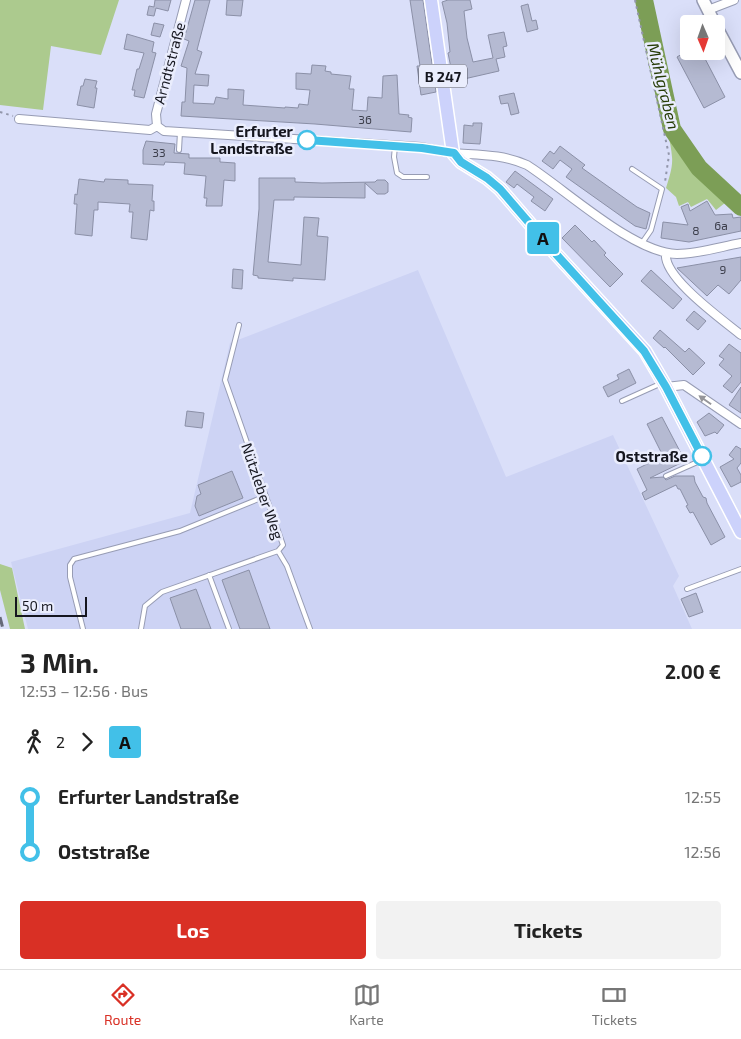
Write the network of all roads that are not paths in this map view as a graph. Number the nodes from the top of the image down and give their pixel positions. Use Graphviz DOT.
graph roads {
  1 [pos="186,0"];
  2 [pos="431,0"];
  3 [pos="734,0"];
  4 [pos="706,5"];
  5 [pos="725,42"];
  6 [pos="741,73"];
  7 [pos="19,119"];
  8 [pos="157,126"];
  9 [pos="180,132"];
  10 [pos="395,146"];
  11 [pos="179,150"];
  12 [pos="454,153"];
  13 [pos="632,169"];
  14 [pos="427,177"];
  15 [pos="642,243"];
  16 [pos="741,243"];
  17 [pos="666,253"];
  18 [pos="239,325"];
  19 [pos="741,335"];
  20 [pos="665,385"];
  21 [pos="622,401"];
  22 [pos="741,424"];
  23 [pos="704,459"];
  24 [pos="666,476"];
  25 [pos="266,496"];
  26 [pos="741,532"];
  27 [pos="278,551"];
  28 [pos="741,569"];
  29 [pos="209,575"];
  30 [pos="687,589"];
  31 [pos="83,629"];
  32 [pos="141,629"];
  33 [pos="229,629"];
  34 [pos="310,629"];
  1 -- 8 [label="street, Arndtstraße"];
  2 -- 12 [label="main road, B 247"];
  3 -- 4 [label="street"];
  5 -- 6 [label="main road"];
  7 -- 8 [label="street"];
  8 -- 9 [label="street"];
  9 -- 10 [label="street"];
  9 -- 11 [label="lane"];
  10 -- 12 [label="street"];
  10 -- 14 [label="lane"];
  12 -- 15 [label="street"];
  12 -- 20 [label="main road"];
  13 -- 15 [label="lane"];
  15 -- 17 [label="street"];
  16 -- 17 [label="street"];
  17 -- 19 [label="street"];
  18 -- 25 [label="lane, Nützleber Weg"];
  20 -- 21 [label="lane"];
  22 -- 20 [label="street, one-way"];
  20 -- 23 [label="main road"];
  23 -- 24 [label="lane"];
  23 -- 26 [label="main road"];
  25 -- 27 [label="lane, Nützleber Weg"];
  25 -- 31 [label="lane"];
  27 -- 29 [label="lane, Nützleber Weg"];
  27 -- 34 [label="lane"];
  28 -- 30 [label="lane"];
  29 -- 32 [label="lane, Nützleber Weg"];
  29 -- 33 [label="lane"];
}
